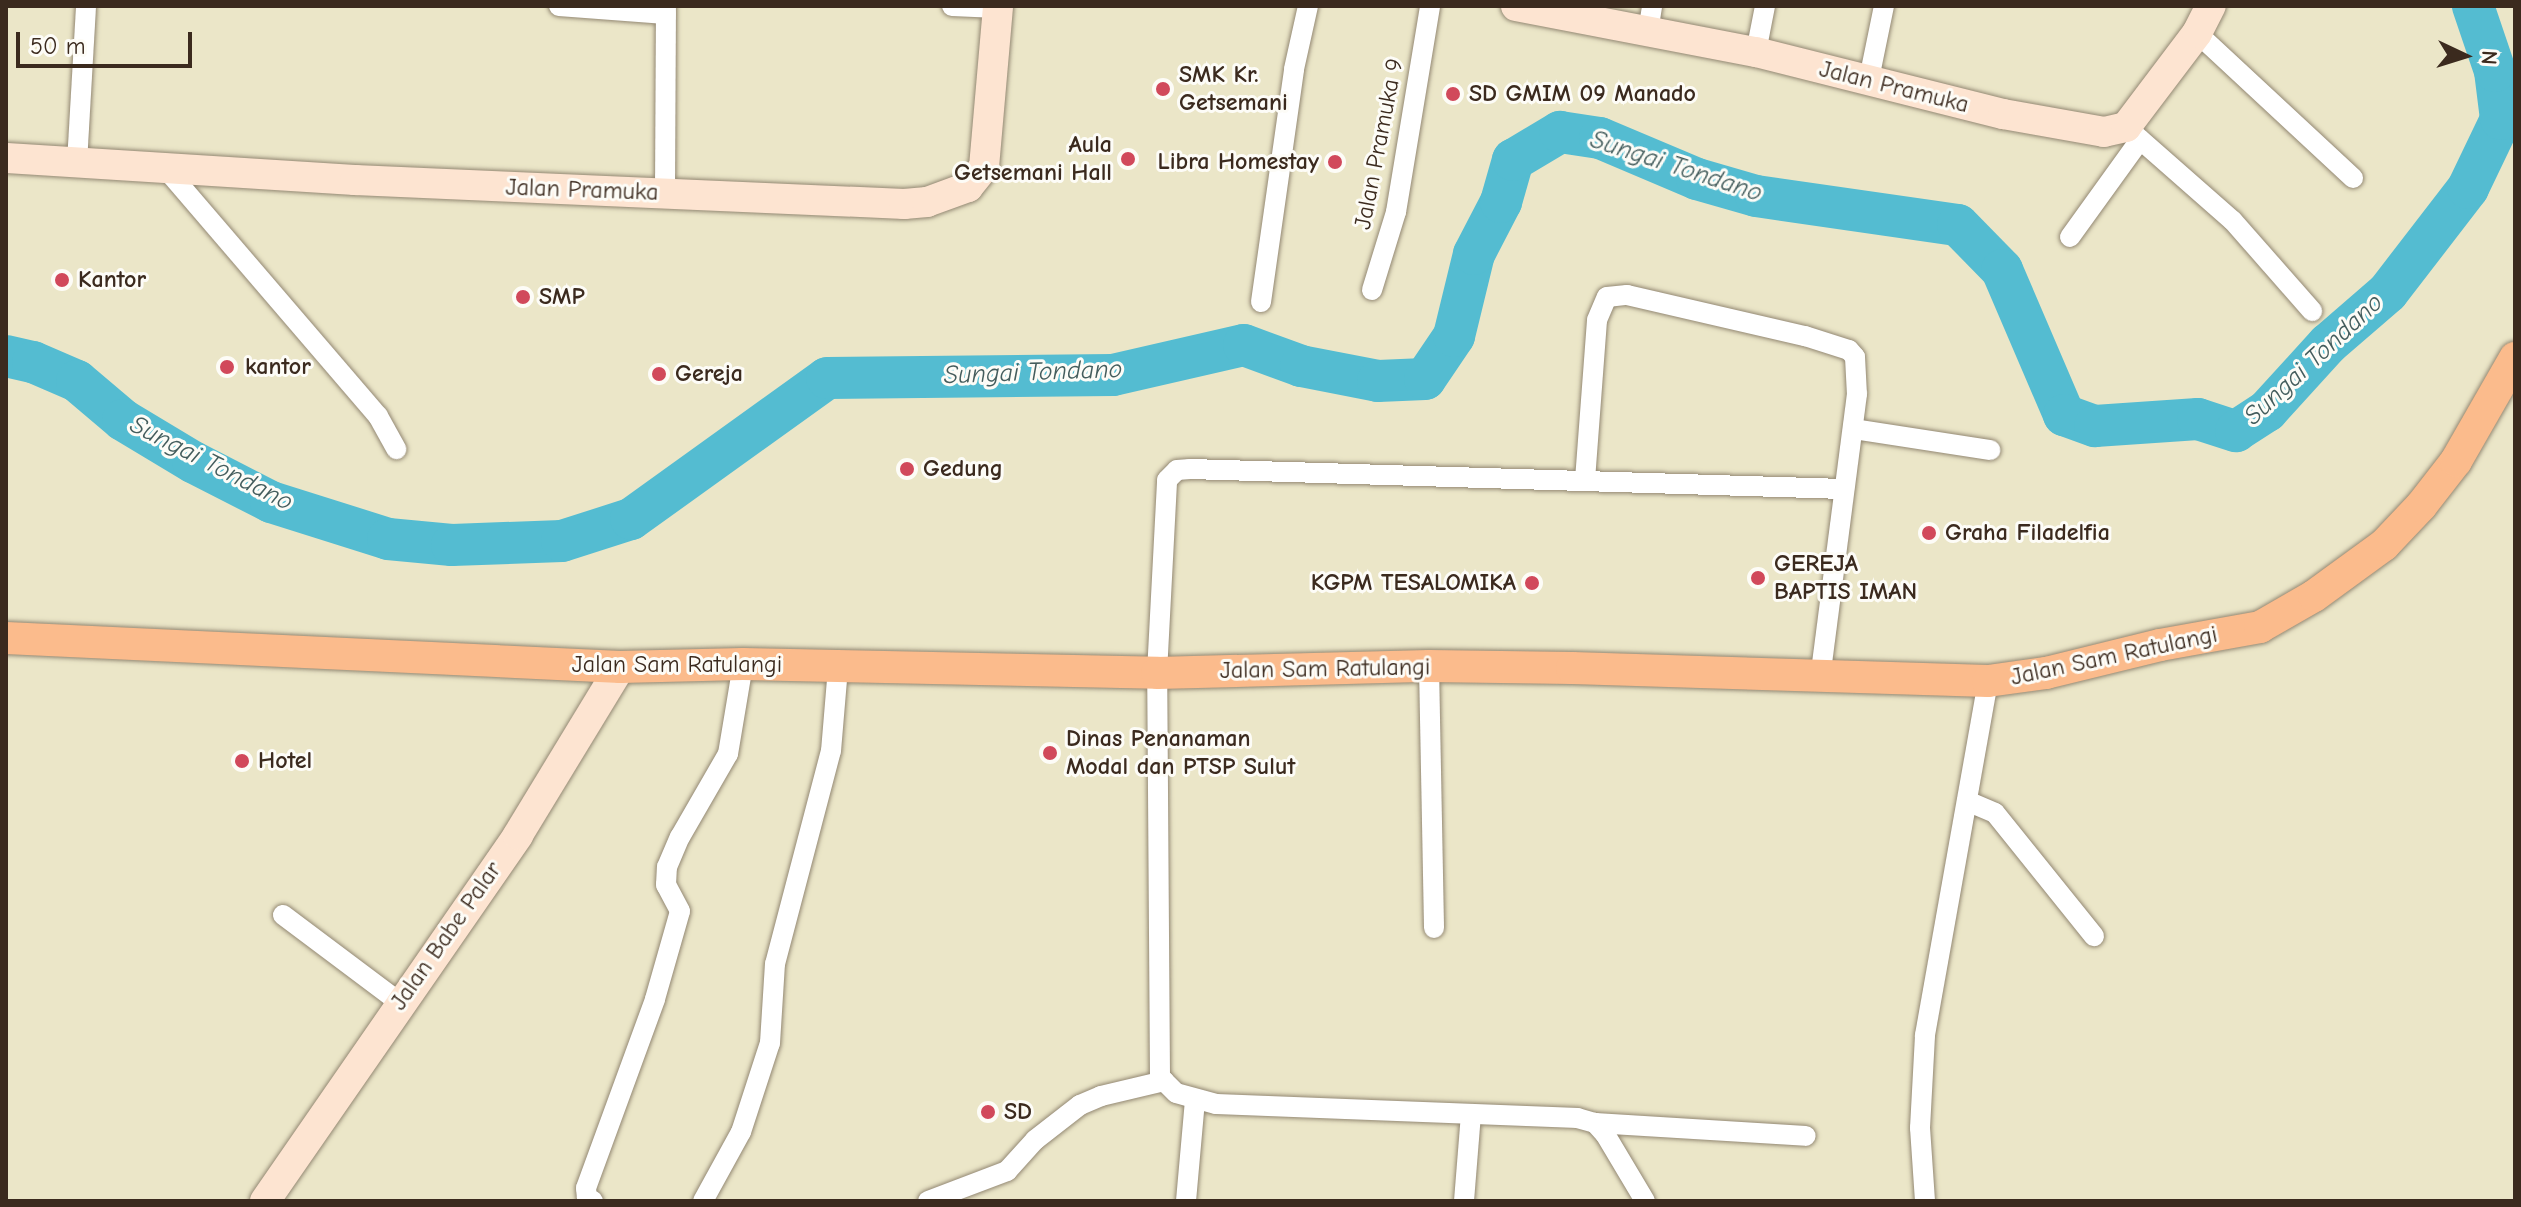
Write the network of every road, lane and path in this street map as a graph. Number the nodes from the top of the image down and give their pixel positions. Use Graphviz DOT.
graph roads {
  1 [pos="86,6"];
  2 [pos="559,6"];
  3 [pos="952,6"];
  4 [pos="1308,6"];
  5 [pos="1430,6"];
  6 [pos="1765,6"];
  7 [pos="1884,6"];
  8 [pos="2211,6"];
  9 [pos="998,7"];
  10 [pos="1534,8"];
  11 [pos="666,10"];
  12 [pos="1650,19"];
  13 [pos="2197,33"];
  14 [pos="1756,52"];
  15 [pos="1869,79"];
  16 [pos="2133,133"];
  17 [pos="6,158"];
  18 [pos="77,163"];
  19 [pos="167,170"];
  20 [pos="2353,178"];
  21 [pos="665,193"];
  22 [pos="2070,237"];
  23 [pos="1372,290"];
  24 [pos="1261,302"];
  25 [pos="2312,311"];
  26 [pos="2515,358"];
  27 [pos="1853,429"];
  28 [pos="396,449"];
  29 [pos="1990,450"];
  30 [pos="1585,480"];
  31 [pos="1844,489"];
  32 [pos="6,643"];
  33 [pos="743,664"];
  34 [pos="1429,666"];
  35 [pos="620,667"];
  36 [pos="838,667"];
  37 [pos="1157,673"];
  38 [pos="1821,673"];
  39 [pos="1988,681"];
  40 [pos="1967,801"];
  41 [pos="283,915"];
  42 [pos="1434,928"];
  43 [pos="2094,936"];
  44 [pos="399,1002"];
  45 [pos="1164,1081"];
  46 [pos="1195,1101"];
  47 [pos="1471,1114"];
  48 [pos="1595,1123"];
  49 [pos="1806,1136"];
  50 [pos="265,1201"];
  51 [pos="593,1201"];
  52 [pos="703,1201"];
  53 [pos="928,1201"];
  54 [pos="1186,1201"];
  55 [pos="1464,1201"];
  56 [pos="1645,1201"];
  57 [pos="1925,1201"];
  1 -- 18 [label="street"];
  2 -- 11 [label="street"];
  3 -- 9 [label="street"];
  4 -- 24 [label="street"];
  5 -- 23 [label="street, Jalan Pramuka 9"];
  6 -- 14 [label="street"];
  7 -- 15 [label="street"];
  8 -- 13 [label="street"];
  9 -- 21 [label="street, Jalan Pramuka"];
  10 -- 12 [label="street, Jalan Pramuka"];
  11 -- 21 [label="street"];
  12 -- 14 [label="street, Jalan Pramuka"];
  13 -- 16 [label="street"];
  13 -- 20 [label="street"];
  14 -- 15 [label="street, Jalan Pramuka"];
  15 -- 16 [label="street, Jalan Pramuka"];
  16 -- 22 [label="street"];
  16 -- 25 [label="street"];
  17 -- 18 [label="street, Jalan Pramuka"];
  18 -- 19 [label="street, Jalan Pramuka"];
  19 -- 21 [label="street, Jalan Pramuka"];
  19 -- 28 [label="street"];
  26 -- 39 [label="main road, Jalan Sam Ratulangi"];
  27 -- 29 [label="street"];
  27 -- 30 [label="street"];
  27 -- 31 [label="street"];
  30 -- 31 [label="street"];
  30 -- 37 [label="street"];
  31 -- 38 [label="street"];
  32 -- 35 [label="main road, Jalan Sam Ratulangi"];
  33 -- 35 [label="main road, Jalan Sam Ratulangi"];
  33 -- 36 [label="main road, Jalan Sam Ratulangi"];
  33 -- 51 [label="street"];
  34 -- 37 [label="main road, Jalan Sam Ratulangi"];
  34 -- 38 [label="main road, Jalan Sam Ratulangi"];
  34 -- 42 [label="street"];
  35 -- 44 [label="street, Jalan Babe Palar"];
  36 -- 37 [label="main road, Jalan Sam Ratulangi"];
  36 -- 52 [label="street"];
  37 -- 45 [label="street"];
  38 -- 39 [label="main road, Jalan Sam Ratulangi"];
  39 -- 40 [label="street"];
  40 -- 43 [label="street"];
  40 -- 57 [label="street"];
  41 -- 44 [label="street"];
  44 -- 50 [label="street, Jalan Babe Palar"];
  45 -- 46 [label="street"];
  45 -- 53 [label="street"];
  46 -- 47 [label="street"];
  46 -- 54 [label="street"];
  47 -- 48 [label="street"];
  47 -- 55 [label="street"];
  48 -- 49 [label="street"];
  48 -- 56 [label="street"];
}
